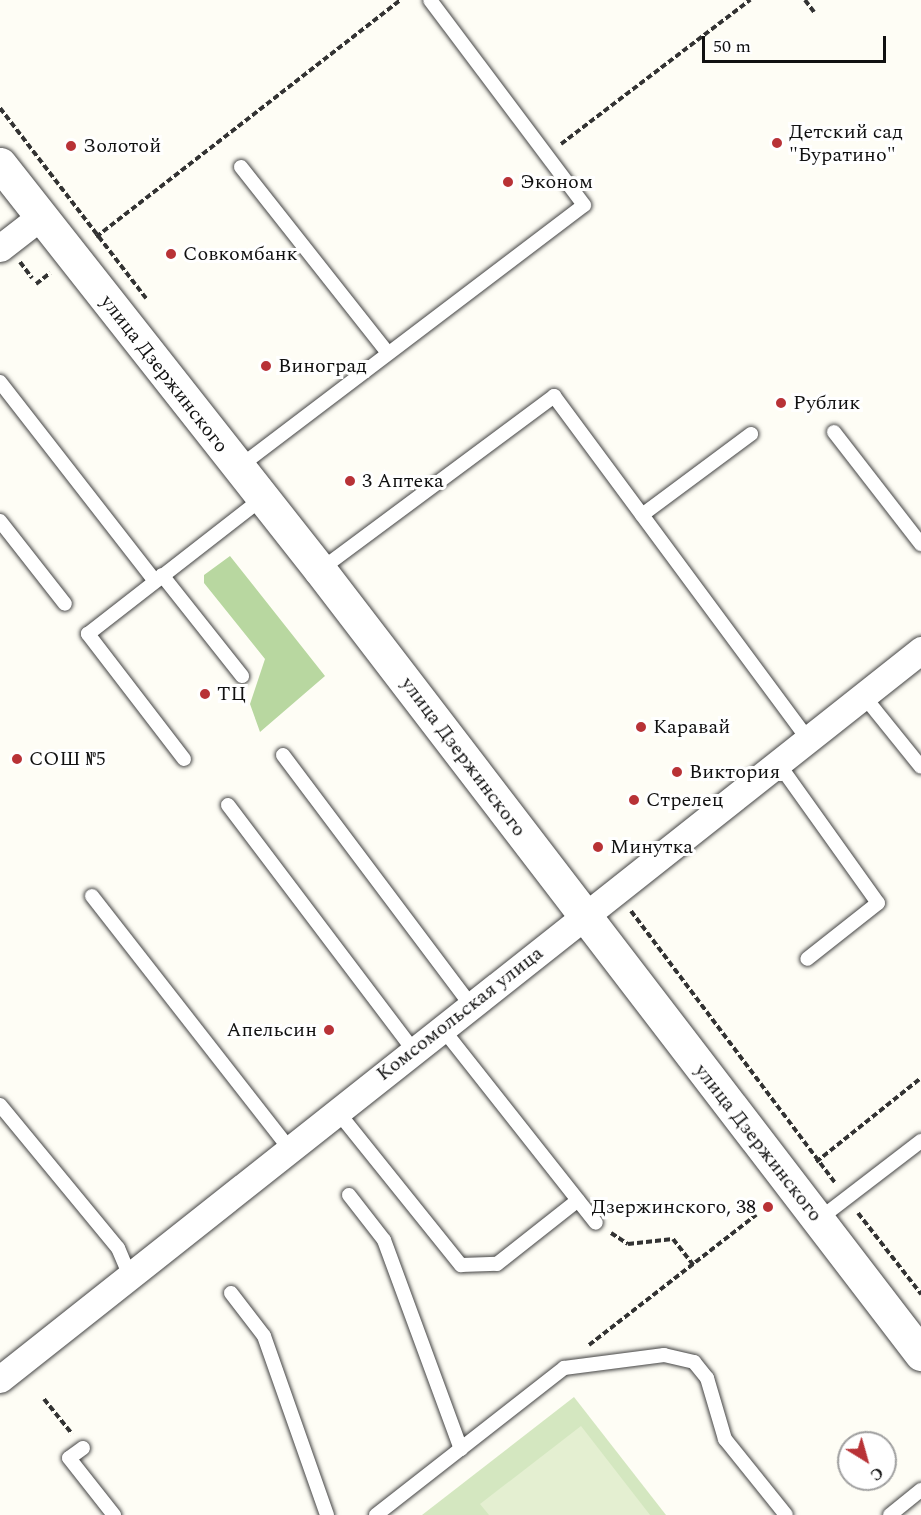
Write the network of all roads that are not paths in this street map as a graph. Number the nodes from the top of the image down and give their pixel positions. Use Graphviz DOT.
graph roads {
  1 [pos="430,0"];
  2 [pos="0,164"];
  3 [pos="241,167"];
  4 [pos="40,217"];
  5 [pos="0,248"];
  6 [pos="388,353"];
  7 [pos="0,382"];
  8 [pos="834,432"];
  9 [pos="751,434"];
  10 [pos="239,467"];
  11 [pos="262,498"];
  12 [pos="642,515"];
  13 [pos="0,521"];
  14 [pos="921,544"];
  15 [pos="321,570"];
  16 [pos="159,578"];
  17 [pos="65,604"];
  18 [pos="921,650"];
  19 [pos="242,676"];
  20 [pos="864,695"];
  21 [pos="808,739"];
  22 [pos="283,755"];
  23 [pos="184,759"];
  24 [pos="778,763"];
  25 [pos="921,767"];
  26 [pos="228,805"];
  27 [pos="93,896"];
  28 [pos="584,916"];
  29 [pos="807,959"];
  30 [pos="471,1005"];
  31 [pos="442,1028"];
  32 [pos="414,1050"];
  33 [pos="0,1105"];
  34 [pos="337,1111"];
  35 [pos="921,1141"];
  36 [pos="290,1149"];
  37 [pos="349,1195"];
  38 [pos="578,1200"];
  39 [pos="818,1220"];
  40 [pos="596,1223"];
  41 [pos="130,1276"];
  42 [pos="231,1293"];
  43 [pos="921,1354"];
  44 [pos="0,1379"];
  45 [pos="83,1448"];
  46 [pos="461,1449"];
  47 [pos="921,1491"];
  48 [pos="114,1515"];
  49 [pos="327,1515"];
  50 [pos="376,1515"];
  51 [pos="786,1515"];
  52 [pos="890,1515"];
  1 -- 6 [label="lane"];
  2 -- 4 [label="street, улица Дзержинского"];
  3 -- 6 [label="lane"];
  4 -- 5 [label="street"];
  4 -- 10 [label="street, улица Дзержинского"];
  6 -- 10 [label="lane"];
  7 -- 16 [label="lane"];
  8 -- 14 [label="lane"];
  9 -- 12 [label="lane"];
  10 -- 11 [label="street, улица Дзержинского"];
  11 -- 15 [label="street, улица Дзержинского"];
  11 -- 16 [label="lane"];
  12 -- 15 [label="lane"];
  12 -- 21 [label="lane"];
  13 -- 17 [label="lane"];
  15 -- 28 [label="street, улица Дзержинского"];
  16 -- 19 [label="lane"];
  16 -- 23 [label="lane"];
  18 -- 20 [label="street, Комсомольская улица"];
  20 -- 21 [label="street, Комсомольская улица"];
  20 -- 25 [label="lane"];
  21 -- 24 [label="street, Комсомольская улица"];
  22 -- 30 [label="lane"];
  24 -- 28 [label="street, Комсомольская улица"];
  24 -- 29 [label="lane"];
  26 -- 32 [label="lane"];
  27 -- 36 [label="lane"];
  28 -- 30 [label="street, Комсомольская улица"];
  28 -- 39 [label="street, улица Дзержинского"];
  30 -- 31 [label="street, Комсомольская улица"];
  31 -- 32 [label="street, Комсомольская улица"];
  31 -- 38 [label="lane"];
  32 -- 34 [label="street, Комсомольская улица"];
  33 -- 41 [label="lane"];
  34 -- 36 [label="street, Комсомольская улица"];
  34 -- 38 [label="lane"];
  35 -- 39 [label="lane"];
  36 -- 41 [label="street, Комсомольская улица"];
  37 -- 46 [label="lane"];
  38 -- 40 [label="lane"];
  39 -- 43 [label="street, улица Дзержинского"];
  41 -- 44 [label="street, Комсомольская улица"];
  42 -- 49 [label="lane"];
  45 -- 48 [label="lane"];
  46 -- 50 [label="lane"];
  46 -- 51 [label="lane"];
  47 -- 52 [label="lane"];
}
